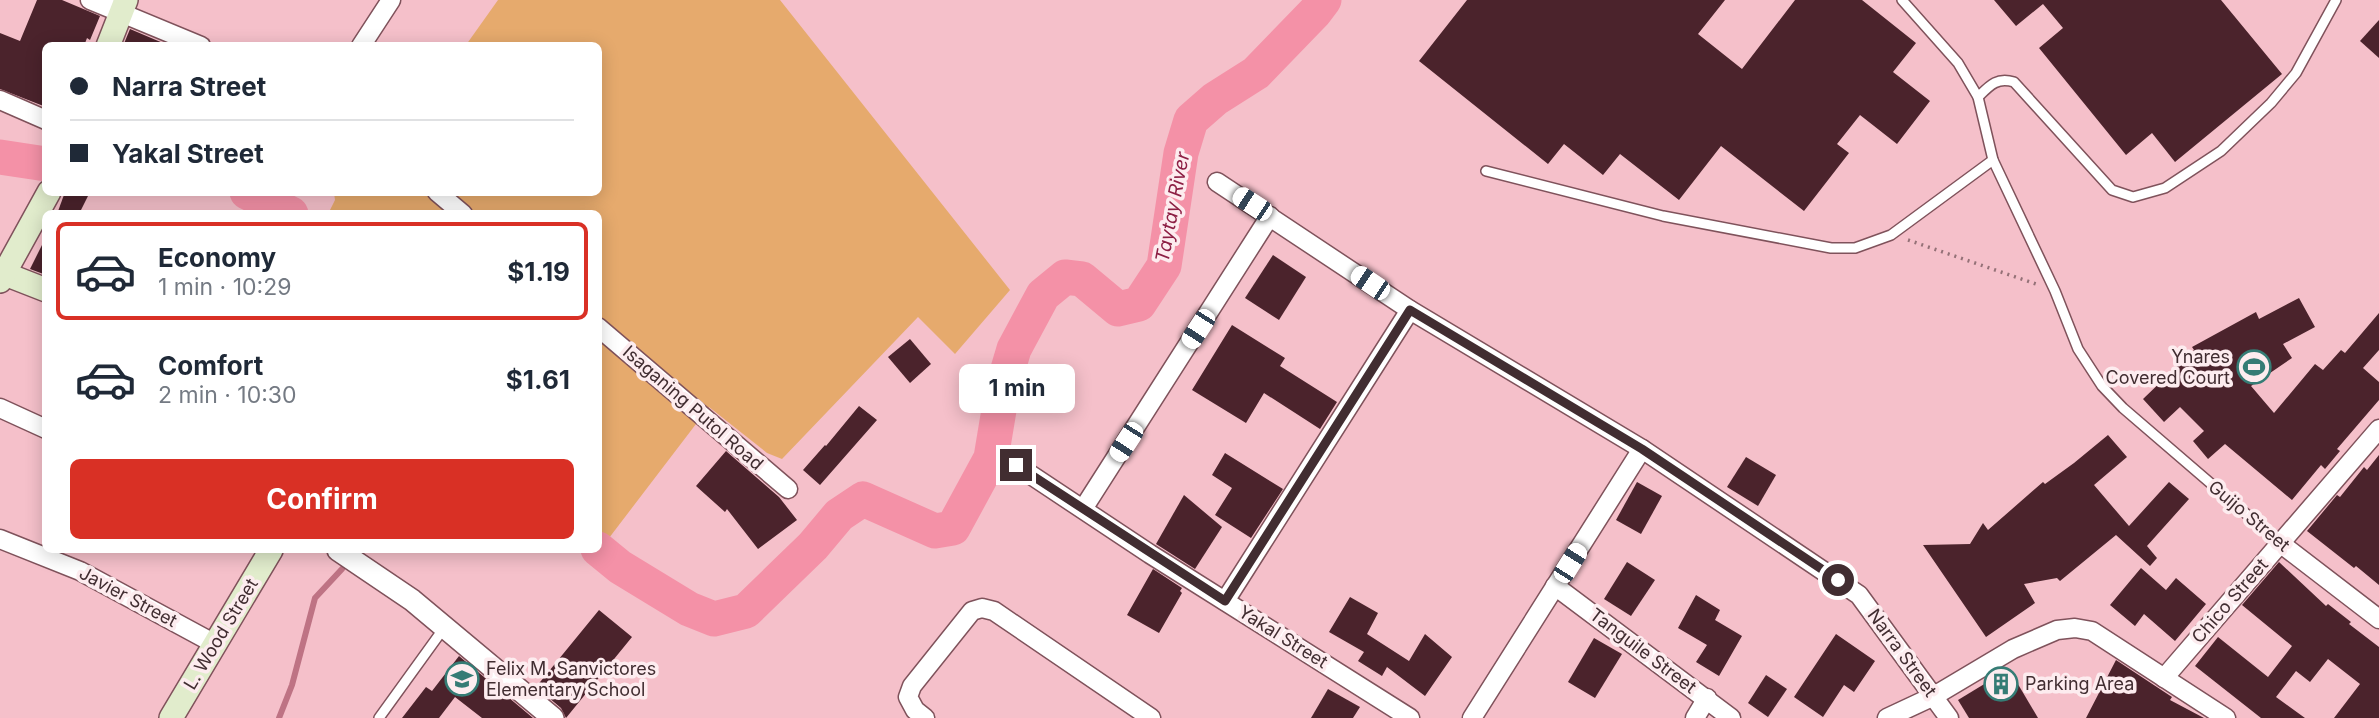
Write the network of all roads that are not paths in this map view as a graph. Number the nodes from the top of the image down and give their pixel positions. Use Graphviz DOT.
graph roads {
  1 [pos="90,0"];
  2 [pos="391,0"];
  3 [pos="1902,0"];
  4 [pos="2336,0"];
  5 [pos="123,6"];
  6 [pos="110,42"];
  7 [pos="193,42"];
  8 [pos="364,42"];
  9 [pos="1978,97"];
  10 [pos="0,100"];
  11 [pos="42,118"];
  12 [pos="1993,160"];
  13 [pos="1486,171"];
  14 [pos="1217,181"];
  15 [pos="47,196"];
  16 [pos="442,196"];
  17 [pos="458,210"];
  18 [pos="1270,216"];
  19 [pos="2,276"];
  20 [pos="42,289"];
  21 [pos="1410,310"];
  22 [pos="602,330"];
  23 [pos="0,408"];
  24 [pos="42,427"];
  25 [pos="2379,429"];
  26 [pos="1642,449"];
  27 [pos="1016,465"];
  28 [pos="788,489"];
  29 [pos="1083,509"];
  30 [pos="0,539"];
  31 [pos="2280,543"];
  32 [pos="269,553"];
  33 [pos="342,553"];
  34 [pos="1555,586"];
  35 [pos="1225,601"];
  36 [pos="2379,619"];
  37 [pos="444,628"];
  38 [pos="215,644"];
  39 [pos="2164,678"];
  40 [pos="1934,696"];
  41 [pos="1707,698"];
  42 [pos="171,718"];
  43 [pos="379,718"];
  44 [pos="553,718"];
  45 [pos="925,718"];
  46 [pos="1151,718"];
  47 [pos="1410,718"];
  48 [pos="1472,718"];
  49 [pos="1695,718"];
  50 [pos="1731,718"];
  51 [pos="1887,718"];
  52 [pos="1949,718"];
  53 [pos="2227,718"];
  1 -- 5 [label="street"];
  2 -- 8 [label="street"];
  3 -- 9 [label="lane, Guijo Street"];
  4 -- 9 [label="lane"];
  5 -- 6 [label="main road"];
  5 -- 7 [label="street"];
  9 -- 12 [label="lane, Guijo Street"];
  10 -- 11 [label="street"];
  12 -- 13 [label="lane"];
  12 -- 31 [label="lane, Guijo Street"];
  14 -- 18 [label="street, Narra Street"];
  15 -- 19 [label="main road"];
  16 -- 17 [label="street"];
  18 -- 21 [label="street, Narra Street"];
  18 -- 29 [label="street"];
  19 -- 20 [label="main road"];
  21 -- 26 [label="street, Narra Street"];
  21 -- 35 [label="street"];
  22 -- 28 [label="street, Isaganing Putol Road"];
  23 -- 24 [label="street"];
  25 -- 31 [label="street, Chico Street"];
  26 -- 34 [label="street"];
  26 -- 40 [label="street, Narra Street"];
  27 -- 29 [label="street, Yakal Street"];
  29 -- 35 [label="street, Yakal Street"];
  30 -- 38 [label="street, Javier Street"];
  31 -- 36 [label="street, Guijo Street"];
  31 -- 39 [label="street, Chico Street"];
  32 -- 38 [label="main road, L. Wood Street"];
  33 -- 37 [label="street"];
  34 -- 41 [label="street, Tanguile Street"];
  34 -- 48 [label="street"];
  35 -- 47 [label="street, Yakal Street"];
  37 -- 43 [label="lane"];
  37 -- 44 [label="street"];
  38 -- 42 [label="main road, L. Wood Street"];
  39 -- 40 [label="street"];
  39 -- 53 [label="street"];
  40 -- 51 [label="street"];
  40 -- 52 [label="street, Narra Street"];
  41 -- 49 [label="street"];
  41 -- 50 [label="street, Tanguile Street"];
  45 -- 46 [label="street"];
}
